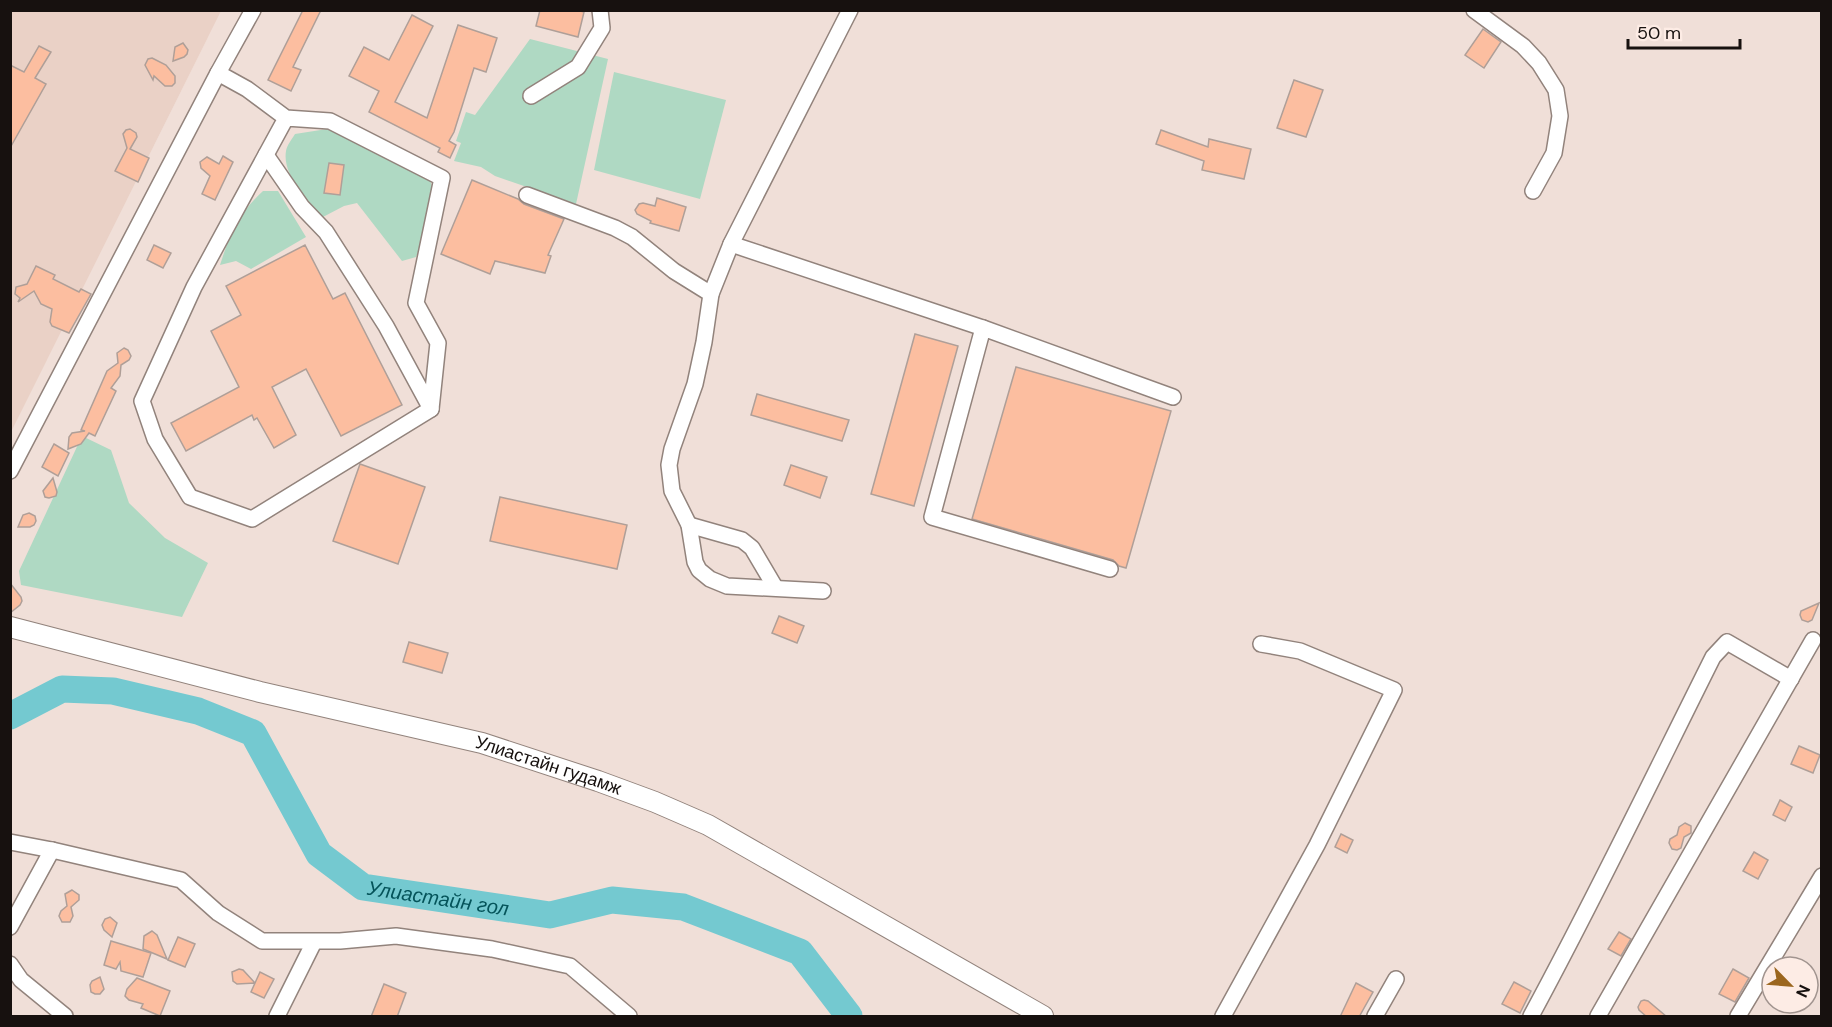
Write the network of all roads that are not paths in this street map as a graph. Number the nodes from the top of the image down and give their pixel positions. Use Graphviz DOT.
graph roads {
  1 [pos="253,10"];
  2 [pos="600,10"];
  3 [pos="850,10"];
  4 [pos="1474,10"];
  5 [pos="218,73"];
  6 [pos="531,96"];
  7 [pos="286,118"];
  8 [pos="266,155"];
  9 [pos="1533,191"];
  10 [pos="527,195"];
  11 [pos="731,243"];
  12 [pos="711,294"];
  13 [pos="983,328"];
  14 [pos="1173,397"];
  15 [pos="431,409"];
  16 [pos="10,471"];
  17 [pos="689,525"];
  18 [pos="1110,569"];
  19 [pos="775,587"];
  20 [pos="823,591"];
  21 [pos="10,627"];
  22 [pos="1814,640"];
  23 [pos="1261,644"];
  24 [pos="1791,679"];
  25 [pos="10,842"];
  26 [pos="52,850"];
  27 [pos="1821,876"];
  28 [pos="10,927"];
  29 [pos="314,942"];
  30 [pos="10,964"];
  31 [pos="1396,980"];
  32 [pos="65,1017"];
  33 [pos="277,1017"];
  34 [pos="628,1017"];
  35 [pos="1043,1017"];
  36 [pos="1223,1017"];
  37 [pos="1375,1017"];
  38 [pos="1531,1017"];
  39 [pos="1598,1017"];
  40 [pos="1738,1017"];
  1 -- 5 [label="street"];
  2 -- 6 [label="street"];
  3 -- 11 [label="street"];
  4 -- 9 [label="street"];
  5 -- 7 [label="street"];
  5 -- 16 [label="street"];
  7 -- 8 [label="street"];
  7 -- 15 [label="street"];
  8 -- 15 [label="street"];
  8 -- 15 [label="street"];
  10 -- 12 [label="street"];
  11 -- 12 [label="street"];
  11 -- 13 [label="street"];
  12 -- 17 [label="street"];
  13 -- 14 [label="street"];
  13 -- 18 [label="street"];
  17 -- 19 [label="street"];
  17 -- 19 [label="street"];
  19 -- 20 [label="street"];
  21 -- 35 [label="main road, Улиастайн гудамж"];
  22 -- 24 [label="street"];
  23 -- 36 [label="street"];
  24 -- 38 [label="street"];
  24 -- 39 [label="street"];
  25 -- 26 [label="street"];
  26 -- 28 [label="street"];
  26 -- 29 [label="street"];
  27 -- 40 [label="street"];
  29 -- 33 [label="street"];
  29 -- 34 [label="street"];
  30 -- 32 [label="street"];
  31 -- 37 [label="street"];
}
